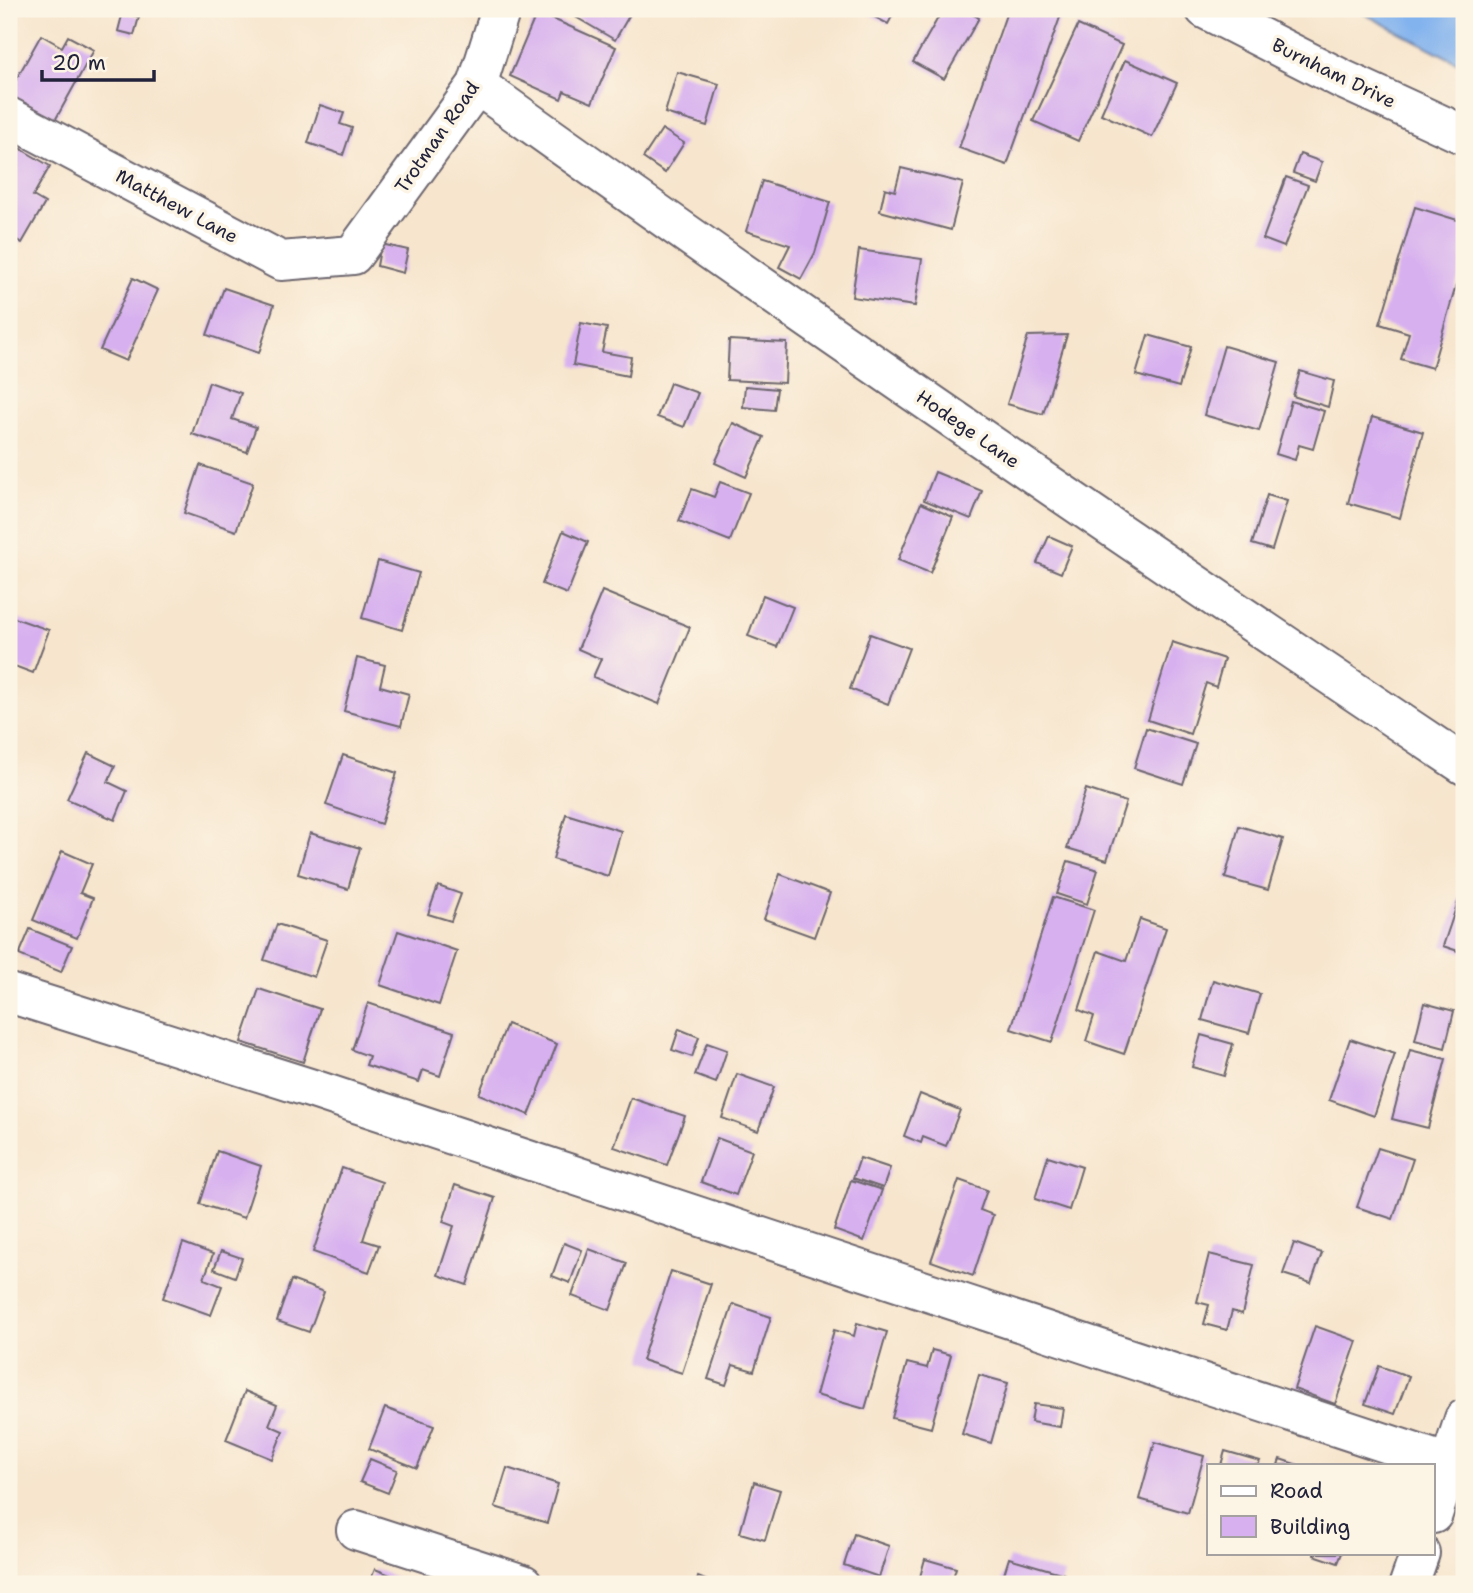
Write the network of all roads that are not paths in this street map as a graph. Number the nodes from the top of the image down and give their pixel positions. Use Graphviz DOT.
graph roads {
  1 [pos="500,9"];
  2 [pos="1205,9"];
  3 [pos="477,85"];
  4 [pos="9,117"];
  5 [pos="1464,135"];
  6 [pos="353,255"];
  7 [pos="1464,765"];
  8 [pos="9,993"];
  9 [pos="1464,1419"];
  10 [pos="1449,1464"];
  11 [pos="1434,1511"];
  12 [pos="356,1530"];
  13 [pos="1420,1554"];
  14 [pos="523,1584"];
  15 [pos="1409,1584"];
  1 -- 3 [label="street, Trotman Road"];
  2 -- 5 [label="street, Burnham Drive"];
  3 -- 6 [label="street, Trotman Road"];
  3 -- 7 [label="street, Hodege Lane"];
  4 -- 6 [label="street, Matthew Lane"];
  8 -- 10 [label="street"];
  9 -- 10 [label="street"];
  10 -- 11 [label="street"];
  12 -- 14 [label="street"];
  13 -- 15 [label="street"];
}
